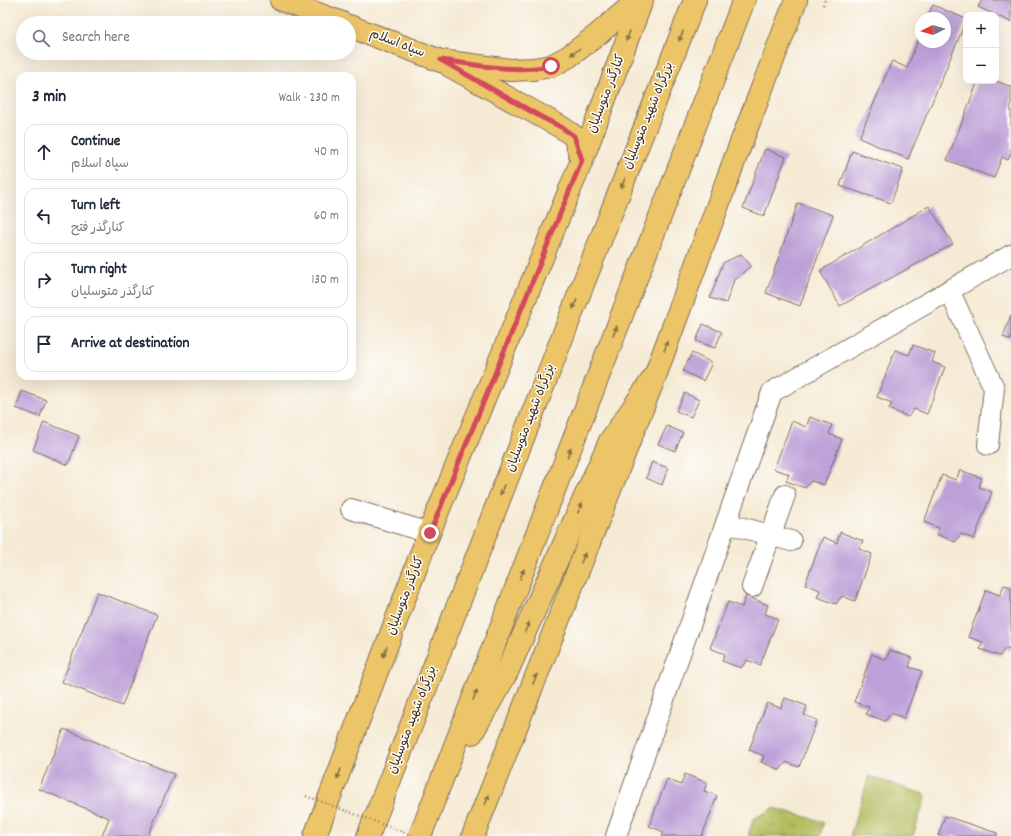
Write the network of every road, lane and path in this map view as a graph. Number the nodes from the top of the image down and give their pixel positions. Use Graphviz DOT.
graph roads {
  1 [pos="281,0"];
  2 [pos="638,0"];
  3 [pos="642,0"];
  4 [pos="695,0"];
  5 [pos="744,0"];
  6 [pos="796,0"];
  7 [pos="825,0"];
  8 [pos="823,5"];
  9 [pos="323,16"];
  10 [pos="356,29"];
  11 [pos="441,60"];
  12 [pos="582,160"];
  13 [pos="1011,254"];
  14 [pos="949,290"];
  15 [pos="655,376"];
  16 [pos="988,445"];
  17 [pos="785,495"];
  18 [pos="352,509"];
  19 [pos="726,523"];
  20 [pos="430,533"];
  21 [pos="770,535"];
  22 [pos="791,541"];
  23 [pos="752,587"];
  24 [pos="306,796"];
  25 [pos="436,796"];
  26 [pos="315,836"];
  27 [pos="368,836"];
  28 [pos="414,836"];
  29 [pos="420,836"];
  30 [pos="473,836"];
  31 [pos="616,836"];
  1 -- 9 [label="main road"];
  2 -- 11 [label="main road, سپاه اسلام, one-way"];
  3 -- 12 [label="main road, کنارگذر متوسلیان, one-way"];
  4 -- 27 [label="main road, بزرگراه شهید متوسلیان, one-way"];
  25 -- 5 [label="main road, one-way"];
  15 -- 6 [label="main road, one-way"];
  7 -- 8 [label="path"];
  10 -- 11 [label="main road, سپاه اسلام"];
  11 -- 12 [label="main road"];
  12 -- 20 [label="main road, کنارگذر متوسلیان"];
  13 -- 14 [label="street"];
  14 -- 16 [label="street"];
  14 -- 19 [label="street"];
  25 -- 15 [label="main road, one-way"];
  30 -- 15 [label="main road, one-way"];
  17 -- 21 [label="street"];
  18 -- 20 [label="street"];
  19 -- 21 [label="street"];
  19 -- 31 [label="street"];
  20 -- 26 [label="main road, کنارگذر متوسلیان, one-way"];
  21 -- 22 [label="street"];
  21 -- 23 [label="street"];
  24 -- 28 [label="path, bridge"];
  25 -- 29 [label="main road"];
}
